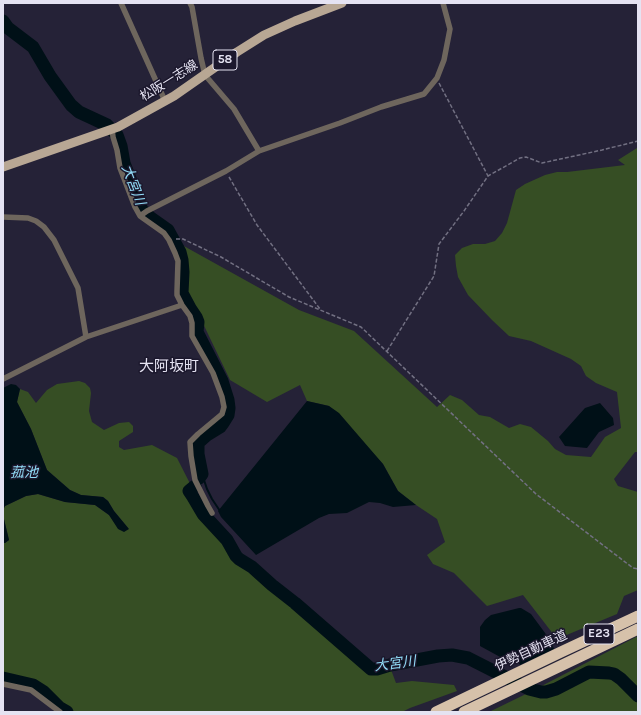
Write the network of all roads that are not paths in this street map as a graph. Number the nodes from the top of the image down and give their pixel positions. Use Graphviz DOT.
graph roads {
  1 [pos="121,3"];
  2 [pos="190,3"];
  3 [pos="342,3"];
  4 [pos="443,3"];
  5 [pos="205,75"];
  6 [pos="165,101"];
  7 [pos="112,131"];
  8 [pos="259,151"];
  9 [pos="3,167"];
  10 [pos="141,216"];
  11 [pos="3,217"];
  12 [pos="176,239"];
  13 [pos="169,240"];
  14 [pos="182,305"];
  15 [pos="86,337"];
  16 [pos="3,379"];
  17 [pos="212,513"];
  18 [pos="638,616"];
  19 [pos="638,629"];
  20 [pos="3,684"];
  21 [pos="60,712"];
  22 [pos="436,712"];
  23 [pos="464,712"];
  1 -- 6 [label="street"];
  2 -- 5 [label="street"];
  3 -- 5 [label="main road, 松阪一志線 / 58"];
  4 -- 8 [label="street"];
  5 -- 6 [label="main road, 松阪一志線 / 58"];
  5 -- 8 [label="street"];
  6 -- 7 [label="main road, 松阪一志線 / 58"];
  7 -- 9 [label="main road, 松阪一志線 / 58"];
  7 -- 10 [label="street"];
  8 -- 10 [label="street"];
  10 -- 13 [label="street"];
  11 -- 15 [label="street"];
  12 -- 13 [label="street"];
  13 -- 14 [label="street"];
  14 -- 15 [label="street"];
  14 -- 17 [label="street"];
  15 -- 16 [label="street"];
  18 -- 22 [label="highway, 伊勢自動車道 / E23"];
  19 -- 23 [label="highway, 伊勢自動車道 / E23"];
  20 -- 21 [label="street"];
}
